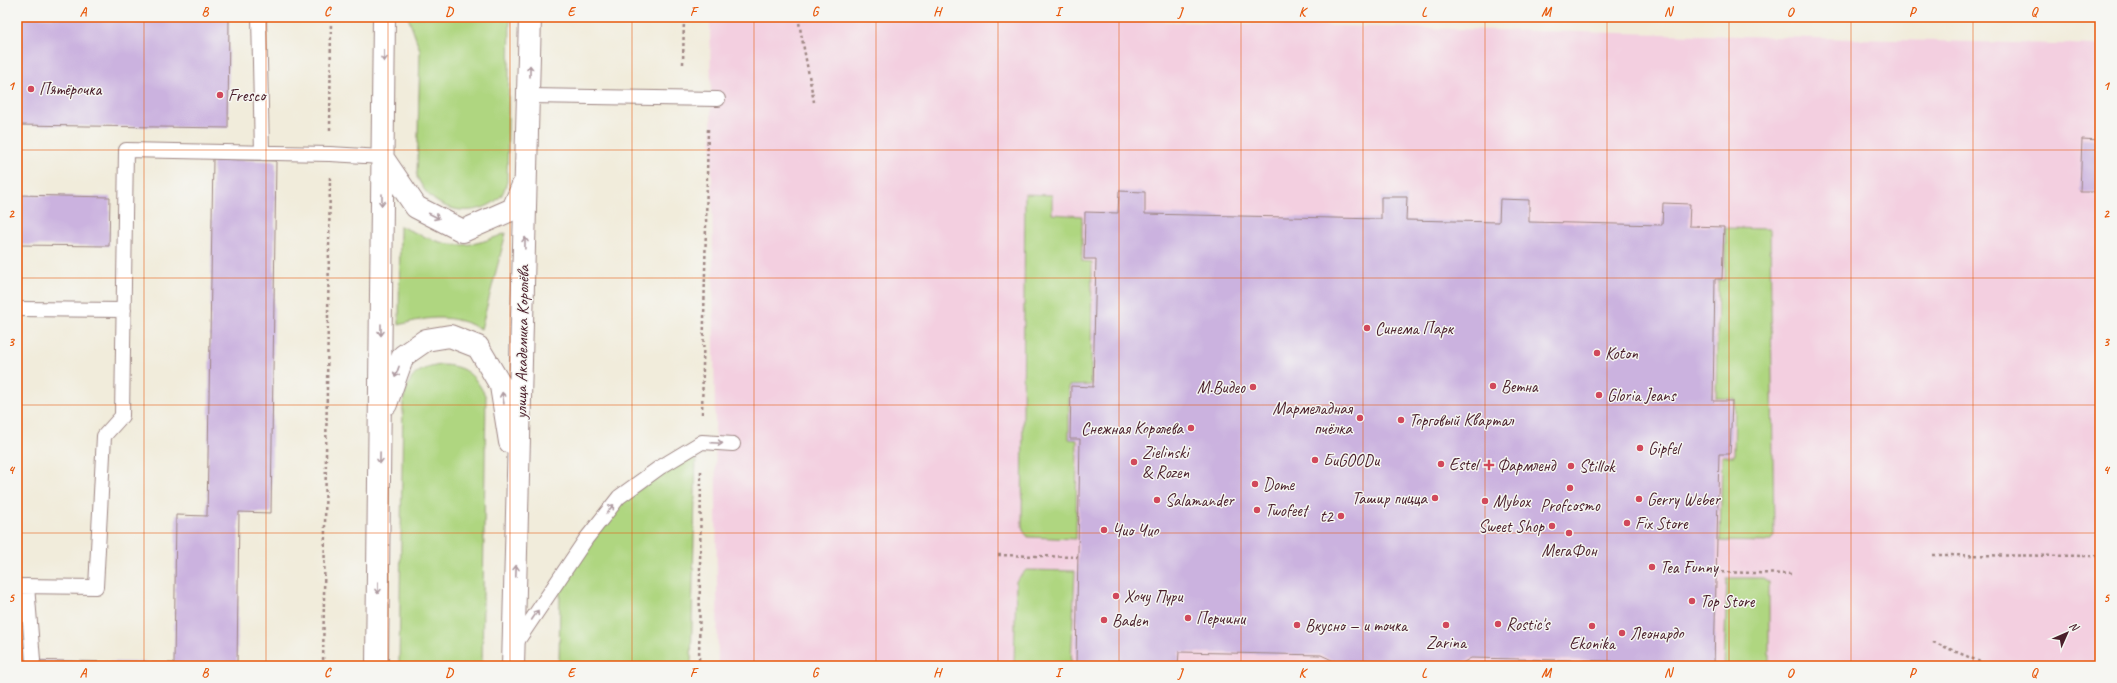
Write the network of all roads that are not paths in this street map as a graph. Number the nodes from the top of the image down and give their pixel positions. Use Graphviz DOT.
graph roads {
  1 [pos="259,17"];
  2 [pos="384,17"];
  3 [pos="530,17"];
  4 [pos="529,96"];
  5 [pos="718,100"];
  6 [pos="262,153"];
  7 [pos="382,157"];
  8 [pos="526,176"];
  9 [pos="17,308"];
  10 [pos="124,310"];
  11 [pos="380,419"];
  12 [pos="733,444"];
  13 [pos="518,492"];
  14 [pos="22,586"];
  15 [pos="513,657"];
  16 [pos="33,660"];
  17 [pos="377,666"];
  1 -- 6 [label="lane"];
  2 -- 7 [label="street, one-way"];
  4 -- 3 [label="street, улица Академика Королёва, one-way"];
  4 -- 5 [label="lane"];
  4 -- 8 [label="street, улица Академика Королёва"];
  6 -- 7 [label="lane"];
  6 -- 10 [label="lane"];
  7 -- 8 [label="street, one-way"];
  7 -- 11 [label="street, one-way"];
  13 -- 8 [label="street, улица Академика Королёва, one-way"];
  9 -- 10 [label="lane"];
  10 -- 14 [label="lane"];
  13 -- 11 [label="street, one-way"];
  11 -- 17 [label="street, one-way"];
  15 -- 12 [label="lane, one-way"];
  15 -- 13 [label="street, улица Академика Королёва, one-way"];
  14 -- 16 [label="lane"];
}
